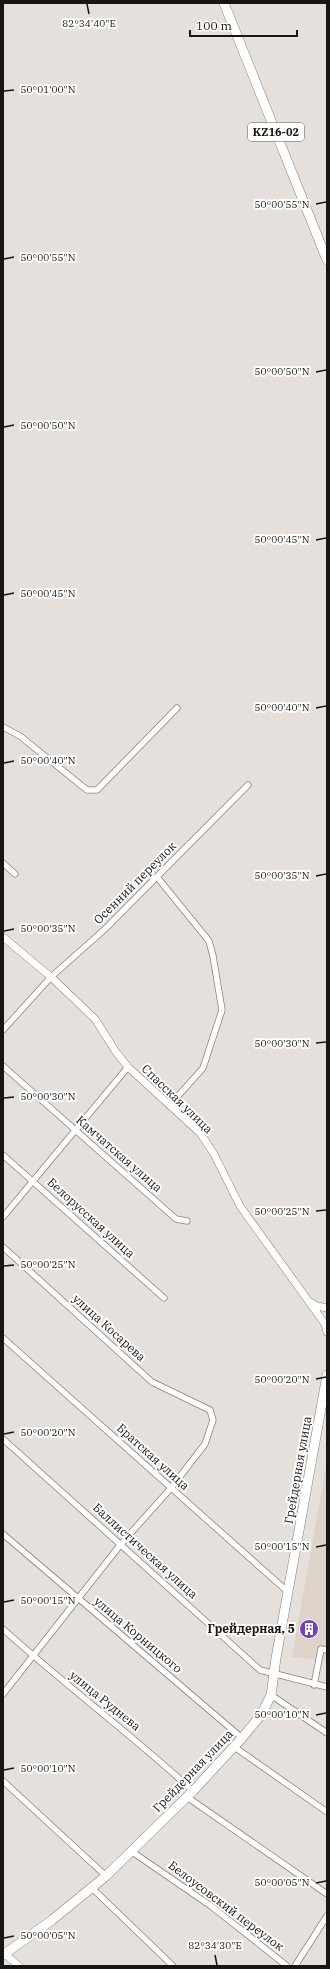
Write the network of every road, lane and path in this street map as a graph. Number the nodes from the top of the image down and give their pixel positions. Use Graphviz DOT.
graph roads {
  1 [pos="224,3"];
  2 [pos="327,260"];
  3 [pos="177,708"];
  4 [pos="3,727"];
  5 [pos="248,785"];
  6 [pos="3,863"];
  7 [pos="15,874"];
  8 [pos="157,877"];
  9 [pos="3,937"];
  10 [pos="51,977"];
  11 [pos="3,1030"];
  12 [pos="3,1066"];
  13 [pos="128,1067"];
  14 [pos="170,1105"];
  15 [pos="75,1130"];
  16 [pos="3,1155"];
  17 [pos="34,1181"];
  18 [pos="3,1217"];
  19 [pos="187,1221"];
  20 [pos="3,1247"];
  21 [pos="164,1298"];
  22 [pos="308,1300"];
  23 [pos="327,1308"];
  24 [pos="327,1332"];
  25 [pos="3,1338"];
  26 [pos="327,1375"];
  27 [pos="3,1438"];
  28 [pos="171,1488"];
  29 [pos="3,1534"];
  30 [pos="121,1544"];
  31 [pos="288,1592"];
  32 [pos="78,1599"];
  33 [pos="3,1629"];
  34 [pos="327,1650"];
  35 [pos="32,1656"];
  36 [pos="275,1674"];
  37 [pos="314,1685"];
  38 [pos="327,1687"];
  39 [pos="3,1694"];
  40 [pos="271,1695"];
  41 [pos="327,1733"];
  42 [pos="242,1738"];
  43 [pos="233,1746"];
  44 [pos="3,1781"];
  45 [pos="190,1794"];
  46 [pos="327,1812"];
  47 [pos="131,1851"];
  48 [pos="106,1876"];
  49 [pos="92,1888"];
  50 [pos="327,1894"];
  51 [pos="327,1916"];
  52 [pos="4,1955"];
  53 [pos="19,1966"];
  54 [pos="173,1966"];
  55 [pos="287,1966"];
  56 [pos="295,1966"];
  1 -- 2 [label="main road, KZ16-02"];
  3 -- 4 [label="street"];
  5 -- 8 [label="street, Осенний переулок"];
  6 -- 7 [label="street"];
  8 -- 10 [label="street, Осенний переулок"];
  8 -- 14 [label="street"];
  9 -- 10 [label="street, Спасская улица"];
  10 -- 11 [label="street, Осенний переулок"];
  10 -- 13 [label="street, Спасская улица"];
  12 -- 15 [label="street, Камчатская улица"];
  13 -- 14 [label="street, Спасская улица"];
  13 -- 15 [label="street"];
  14 -- 22 [label="street, Спасская улица"];
  15 -- 17 [label="street"];
  15 -- 19 [label="street, Камчатская улица"];
  16 -- 17 [label="street, Белорусская улица"];
  17 -- 18 [label="street"];
  17 -- 21 [label="street, Белорусская улица"];
  20 -- 28 [label="street, улица Косарева"];
  22 -- 23 [label="street"];
  22 -- 24 [label="street, Спасская улица"];
  25 -- 28 [label="street, Братская улица"];
  26 -- 31 [label="main road, Грейдерная улица"];
  27 -- 30 [label="street, Баллистическая улица"];
  28 -- 30 [label="street"];
  28 -- 31 [label="street, Братская улица"];
  29 -- 32 [label="street, улица Корницкого"];
  30 -- 32 [label="street"];
  30 -- 36 [label="street, Баллистическая улица"];
  31 -- 36 [label="main road, Грейдерная улица"];
  32 -- 35 [label="street"];
  32 -- 42 [label="street, улица Корницкого"];
  33 -- 35 [label="street, улица Руднева"];
  34 -- 37 [label="street"];
  35 -- 39 [label="street"];
  35 -- 45 [label="street, улица Руднева"];
  36 -- 37 [label="street, Баллистическая улица"];
  36 -- 40 [label="main road, Грейдерная улица"];
  37 -- 38 [label="street, Баллистическая улица"];
  40 -- 41 [label="street"];
  40 -- 42 [label="main road, Грейдерная улица"];
  42 -- 43 [label="main road, Грейдерная улица"];
  43 -- 45 [label="main road, Грейдерная улица"];
  43 -- 46 [label="street"];
  44 -- 48 [label="street"];
  45 -- 47 [label="main road, Грейдерная улица"];
  45 -- 50 [label="street, улица Руднева"];
  47 -- 48 [label="main road, Грейдерная улица"];
  47 -- 55 [label="street, Белоусовский переулок"];
  48 -- 49 [label="main road, Грейдерная улица"];
  49 -- 52 [label="main road, Грейдерная улица"];
  49 -- 54 [label="street"];
  51 -- 56 [label="street"];
  52 -- 53 [label="street"];
}
